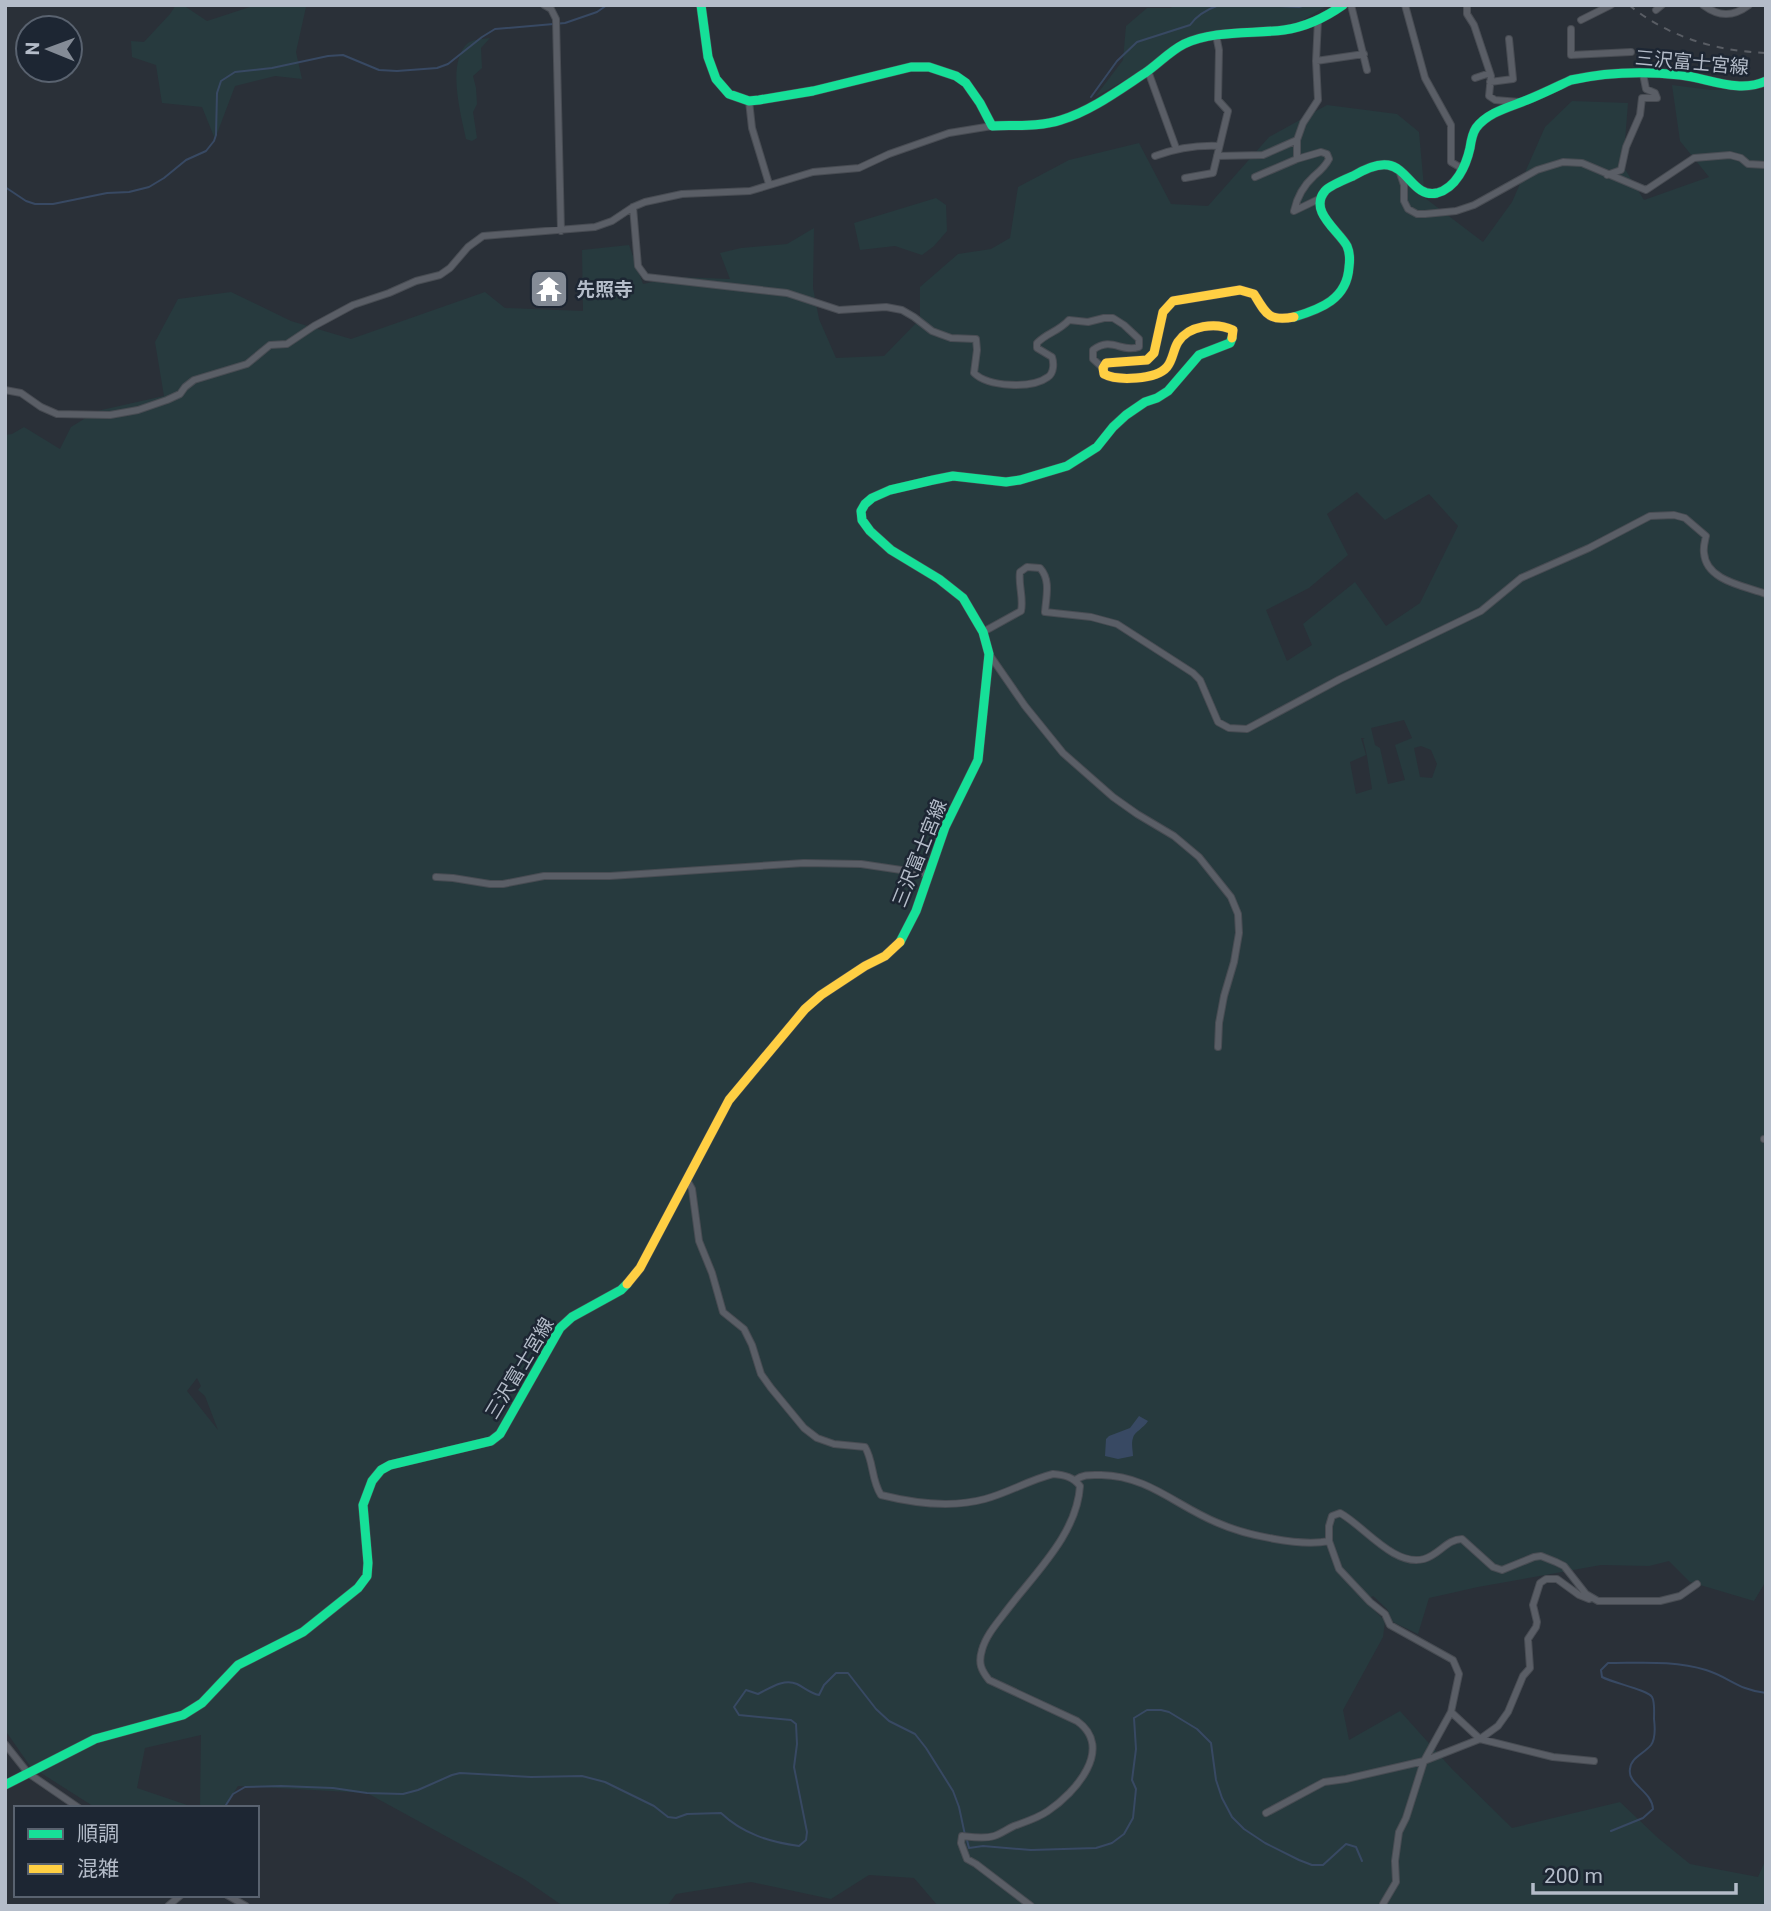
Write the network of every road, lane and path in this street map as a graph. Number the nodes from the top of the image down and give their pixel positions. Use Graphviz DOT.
graph roads {
  1 [pos="544,5"];
  2 [pos="701,5"];
  3 [pos="1343,5"];
  4 [pos="1351,5"];
  5 [pos="1405,5"];
  6 [pos="1467,5"];
  7 [pos="1611,5"];
  8 [pos="1703,5"];
  9 [pos="1749,5"];
  10 [pos="1318,20"];
  11 [pos="1581,20"];
  12 [pos="1571,29"];
  13 [pos="1216,35"];
  14 [pos="1509,39"];
  15 [pos="1631,52"];
  16 [pos="1364,54"];
  17 [pos="1316,61"];
  18 [pos="1367,70"];
  19 [pos="1149,71"];
  20 [pos="1490,73"];
  21 [pos="1643,74"];
  22 [pos="1475,78"];
  23 [pos="1766,81"];
  24 [pos="1490,82"];
  25 [pos="749,101"];
  26 [pos="1521,103"];
  27 [pos="992,127"];
  28 [pos="1297,140"];
  29 [pos="1219,146"];
  30 [pos="1176,148"];
  31 [pos="1154,156"];
  32 [pos="1217,156"];
  33 [pos="1297,159"];
  34 [pos="1766,165"];
  35 [pos="1463,169"];
  36 [pos="1400,171"];
  37 [pos="1607,175"];
  38 [pos="1255,177"];
  39 [pos="1185,178"];
  40 [pos="769,184"];
  41 [pos="1321,198"];
  42 [pos="633,207"];
  43 [pos="561,230"];
  44 [pos="1103,368"];
  45 [pos="5,390"];
  46 [pos="1766,594"];
  47 [pos="984,632"];
  48 [pos="989,654"];
  49 [pos="928,874"];
  50 [pos="436,877"];
  51 [pos="1218,1047"];
  52 [pos="687,1180"];
  53 [pos="1075,1480"];
  54 [pos="1329,1541"];
  55 [pos="1697,1584"];
  56 [pos="1598,1601"];
  57 [pos="1451,1712"];
  58 [pos="1480,1739"];
  59 [pos="7,1749"];
  60 [pos="1424,1761"];
  61 [pos="1594,1761"];
  62 [pos="28,1773"];
  63 [pos="5,1785"];
  64 [pos="76,1806"];
  65 [pos="1266,1813"];
  66 [pos="230,1897"];
  67 [pos="246,1906"];
  68 [pos="1031,1906"];
  69 [pos="1384,1906"];
  1 -- 43 [label="street"];
  2 -- 25 [label="main road"];
  3 -- 10 [label="main road"];
  4 -- 16 [label="street"];
  5 -- 35 [label="street"];
  6 -- 20 [label="street"];
  7 -- 11 [label="street"];
  8 -- 9 [label="street"];
  10 -- 13 [label="main road"];
  10 -- 17 [label="street"];
  12 -- 15 [label="street"];
  13 -- 19 [label="main road"];
  13 -- 29 [label="street"];
  14 -- 24 [label="street"];
  16 -- 17 [label="street"];
  16 -- 18 [label="street"];
  17 -- 28 [label="street"];
  19 -- 27 [label="main road"];
  19 -- 30 [label="street"];
  20 -- 22 [label="street"];
  20 -- 24 [label="street"];
  21 -- 23 [label="main road, 三沢富士宮線"];
  21 -- 26 [label="main road, 三沢富士宮線"];
  21 -- 37 [label="street"];
  24 -- 26 [label="street"];
  25 -- 27 [label="main road"];
  25 -- 40 [label="street"];
  26 -- 35 [label="main road, 三沢富士宮線"];
  27 -- 40 [label="street"];
  28 -- 32 [label="street"];
  28 -- 33 [label="street"];
  29 -- 30 [label="street"];
  29 -- 32 [label="street"];
  30 -- 31 [label="street"];
  32 -- 39 [label="street"];
  33 -- 38 [label="street"];
  33 -- 41 [label="street"];
  34 -- 37 [label="street"];
  35 -- 36 [label="main road"];
  36 -- 37 [label="street"];
  36 -- 41 [label="main road"];
  40 -- 42 [label="street"];
  41 -- 44 [label="main road"];
  42 -- 43 [label="street"];
  42 -- 44 [label="street"];
  43 -- 45 [label="street"];
  44 -- 47 [label="main road, 三沢富士宮線"];
  46 -- 47 [label="street"];
  47 -- 48 [label="main road, 三沢富士宮線"];
  48 -- 49 [label="main road, 三沢富士宮線"];
  48 -- 51 [label="street"];
  49 -- 50 [label="street"];
  49 -- 52 [label="main road, 三沢富士宮線"];
  52 -- 53 [label="street"];
  52 -- 62 [label="main road, 三沢富士宮線"];
  53 -- 54 [label="street"];
  53 -- 68 [label="street"];
  54 -- 56 [label="street"];
  54 -- 57 [label="street"];
  55 -- 56 [label="street"];
  56 -- 58 [label="street"];
  57 -- 58 [label="street"];
  57 -- 60 [label="street"];
  58 -- 60 [label="street"];
  58 -- 61 [label="street"];
  59 -- 62 [label="street"];
  60 -- 65 [label="street"];
  60 -- 69 [label="street"];
  62 -- 63 [label="main road, 三沢富士宮線"];
  62 -- 64 [label="street"];
  66 -- 67 [label="street"];
}
